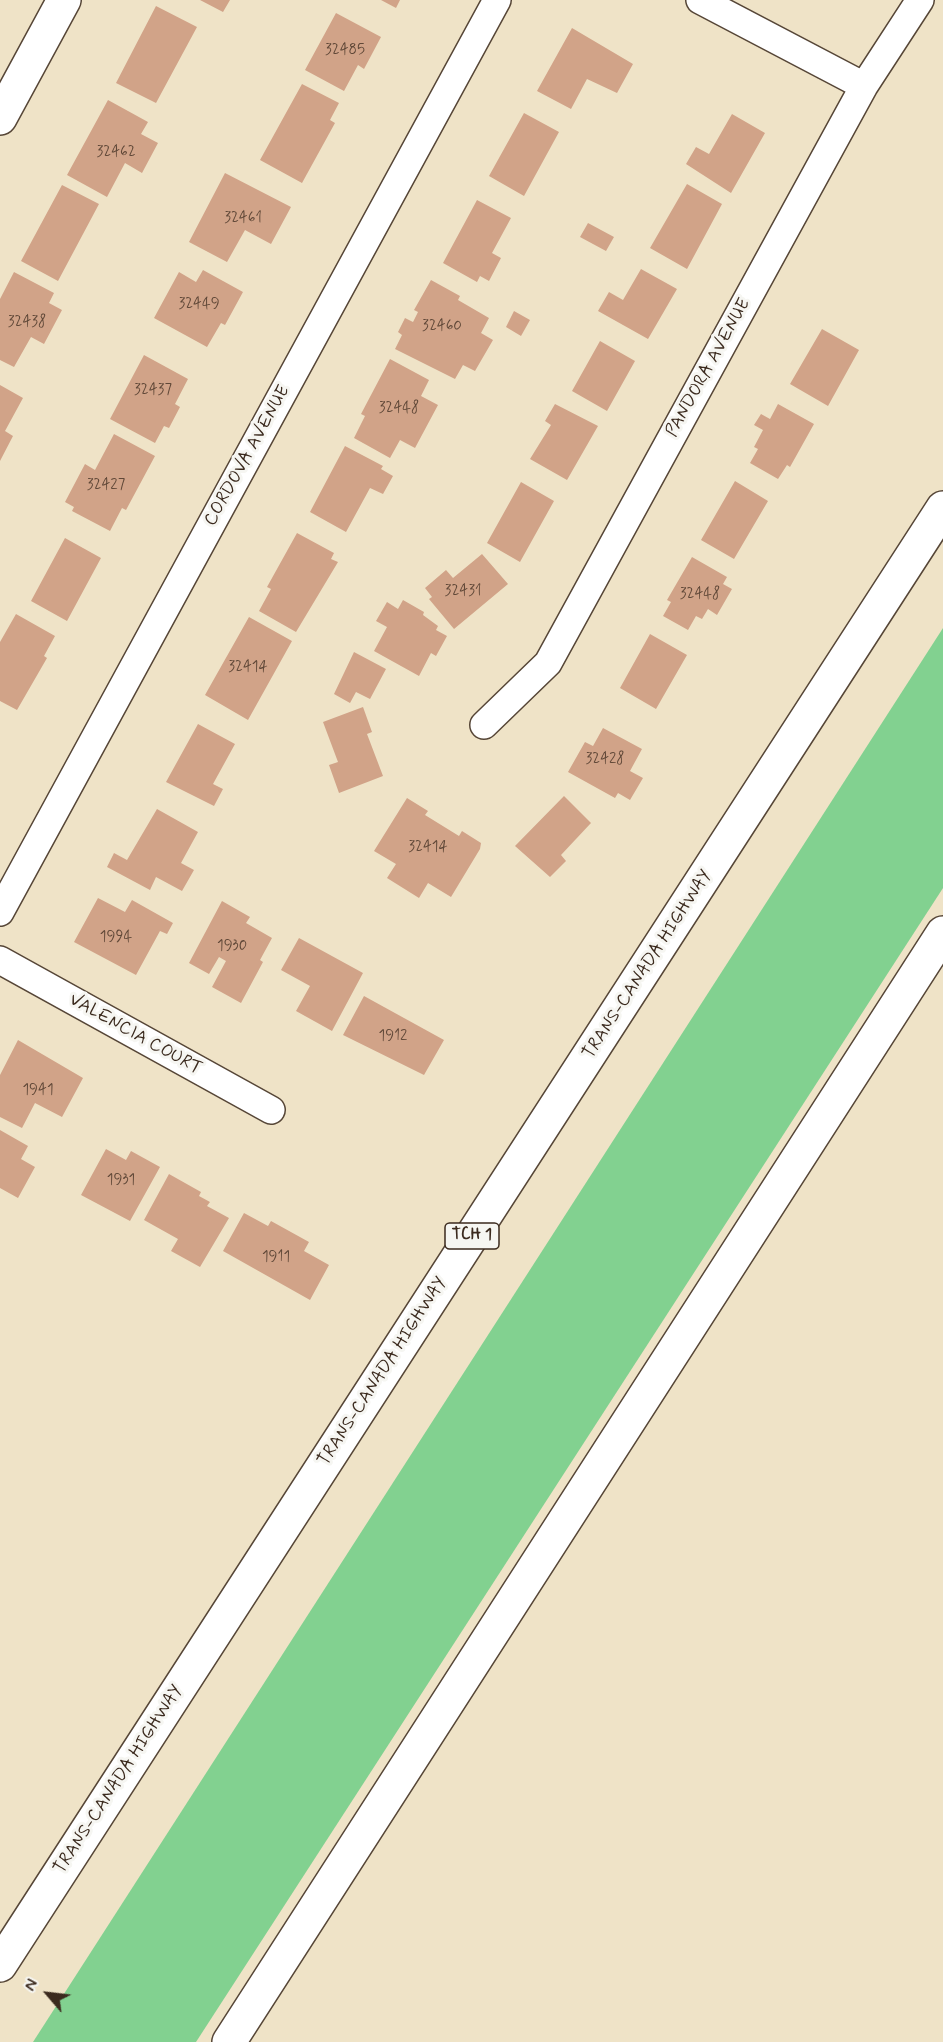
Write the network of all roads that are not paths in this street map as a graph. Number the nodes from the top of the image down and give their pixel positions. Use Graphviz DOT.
graph roads {
  1 [pos="64,0"];
  2 [pos="497,0"];
  3 [pos="700,0"];
  4 [pos="920,0"];
  5 [pos="864,86"];
  6 [pos="0,118"];
  7 [pos="943,508"];
  8 [pos="484,725"];
  9 [pos="0,912"];
  10 [pos="943,933"];
  11 [pos="0,960"];
  12 [pos="271,1110"];
  13 [pos="0,1965"];
  14 [pos="229,2042"];
  1 -- 6 [label="main road"];
  2 -- 9 [label="street, CORDOVA AVENUE"];
  3 -- 5 [label="street"];
  4 -- 5 [label="street, PANDORA AVENUE"];
  5 -- 8 [label="street, PANDORA AVENUE"];
  7 -- 13 [label="main road, TRANS-CANADA HIGHWAY / TCH 1"];
  10 -- 14 [label="main road"];
  11 -- 12 [label="street, VALENCIA COURT"];
}
